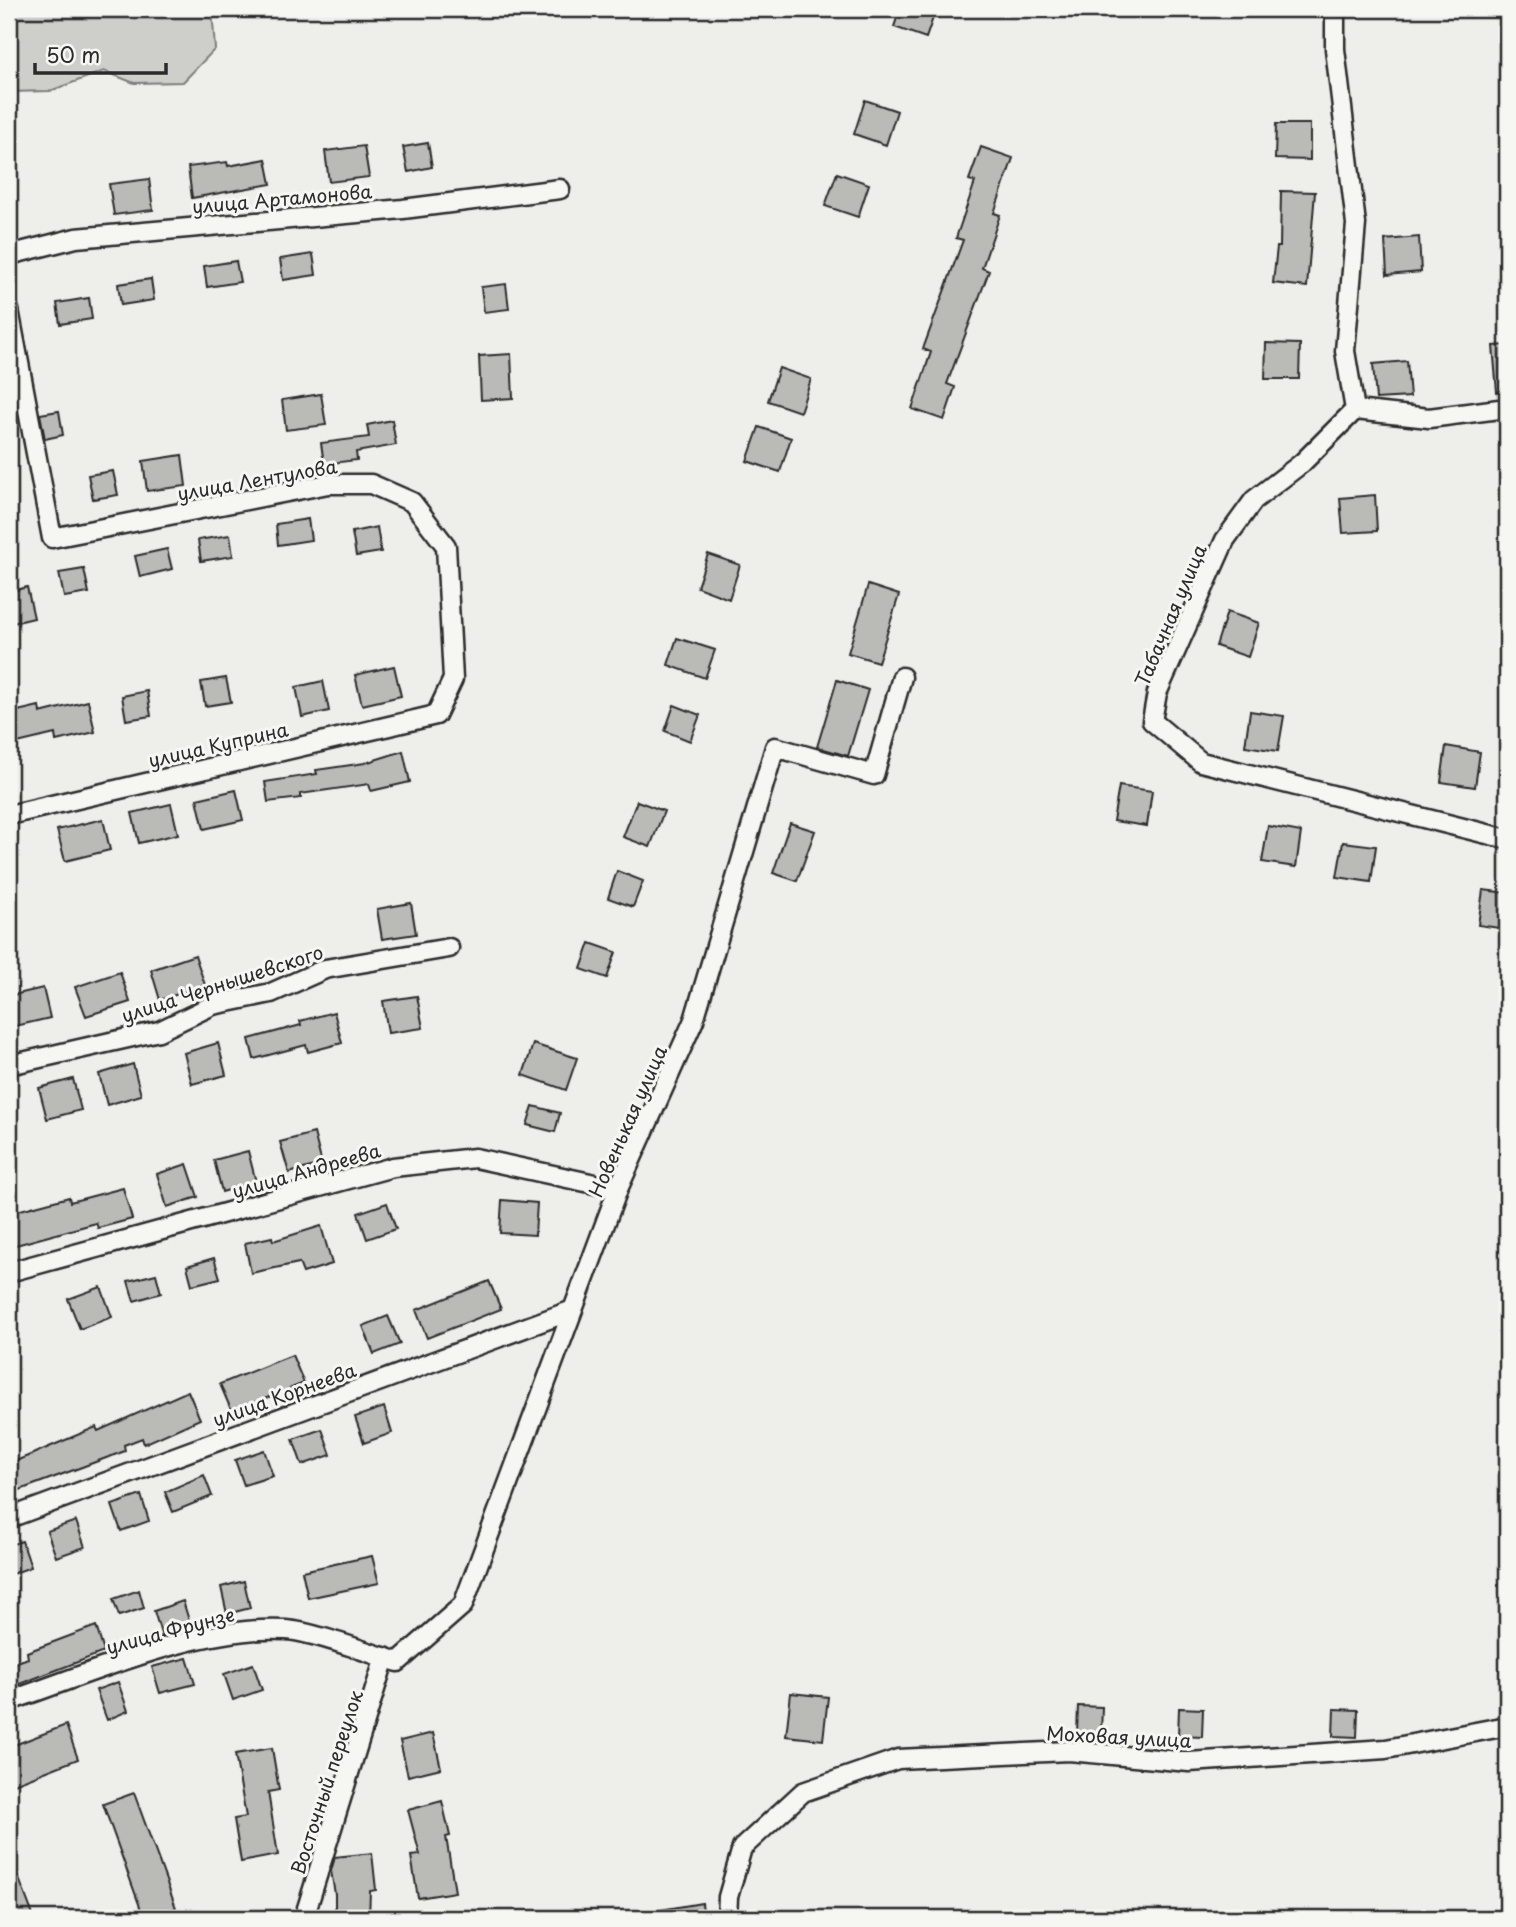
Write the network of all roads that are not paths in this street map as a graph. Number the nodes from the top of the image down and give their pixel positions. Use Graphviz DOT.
graph roads {
  1 [pos="1335,9"];
  2 [pos="560,190"];
  3 [pos="9,255"];
  4 [pos="9,310"];
  5 [pos="1507,408"];
  6 [pos="1355,410"];
  7 [pos="902,677"];
  8 [pos="436,715"];
  9 [pos="9,815"];
  10 [pos="1507,839"];
  11 [pos="449,948"];
  12 [pos="9,1065"];
  13 [pos="618,1189"];
  14 [pos="9,1272"];
  15 [pos="573,1310"];
  16 [pos="9,1518"];
  17 [pos="385,1657"];
  18 [pos="9,1701"];
  19 [pos="1507,1726"];
  20 [pos="304,1918"];
  21 [pos="727,1918"];
  1 -- 6 [label="street"];
  2 -- 3 [label="street, улица Артамонова"];
  4 -- 8 [label="street, улица Лентулова"];
  5 -- 6 [label="street"];
  6 -- 10 [label="street, Табачная улица"];
  7 -- 13 [label="street, Новенькая улица"];
  8 -- 9 [label="street, улица Куприна"];
  11 -- 12 [label="street, улица Чернышевского"];
  13 -- 14 [label="street, улица Андреева"];
  13 -- 15 [label="street, Новенькая улица"];
  15 -- 16 [label="street, улица Корнеева"];
  15 -- 17 [label="street, Новенькая улица"];
  17 -- 18 [label="street, улица Фрунзе"];
  17 -- 20 [label="street, Восточный переулок"];
  19 -- 21 [label="street, Моховая улица"];
}
